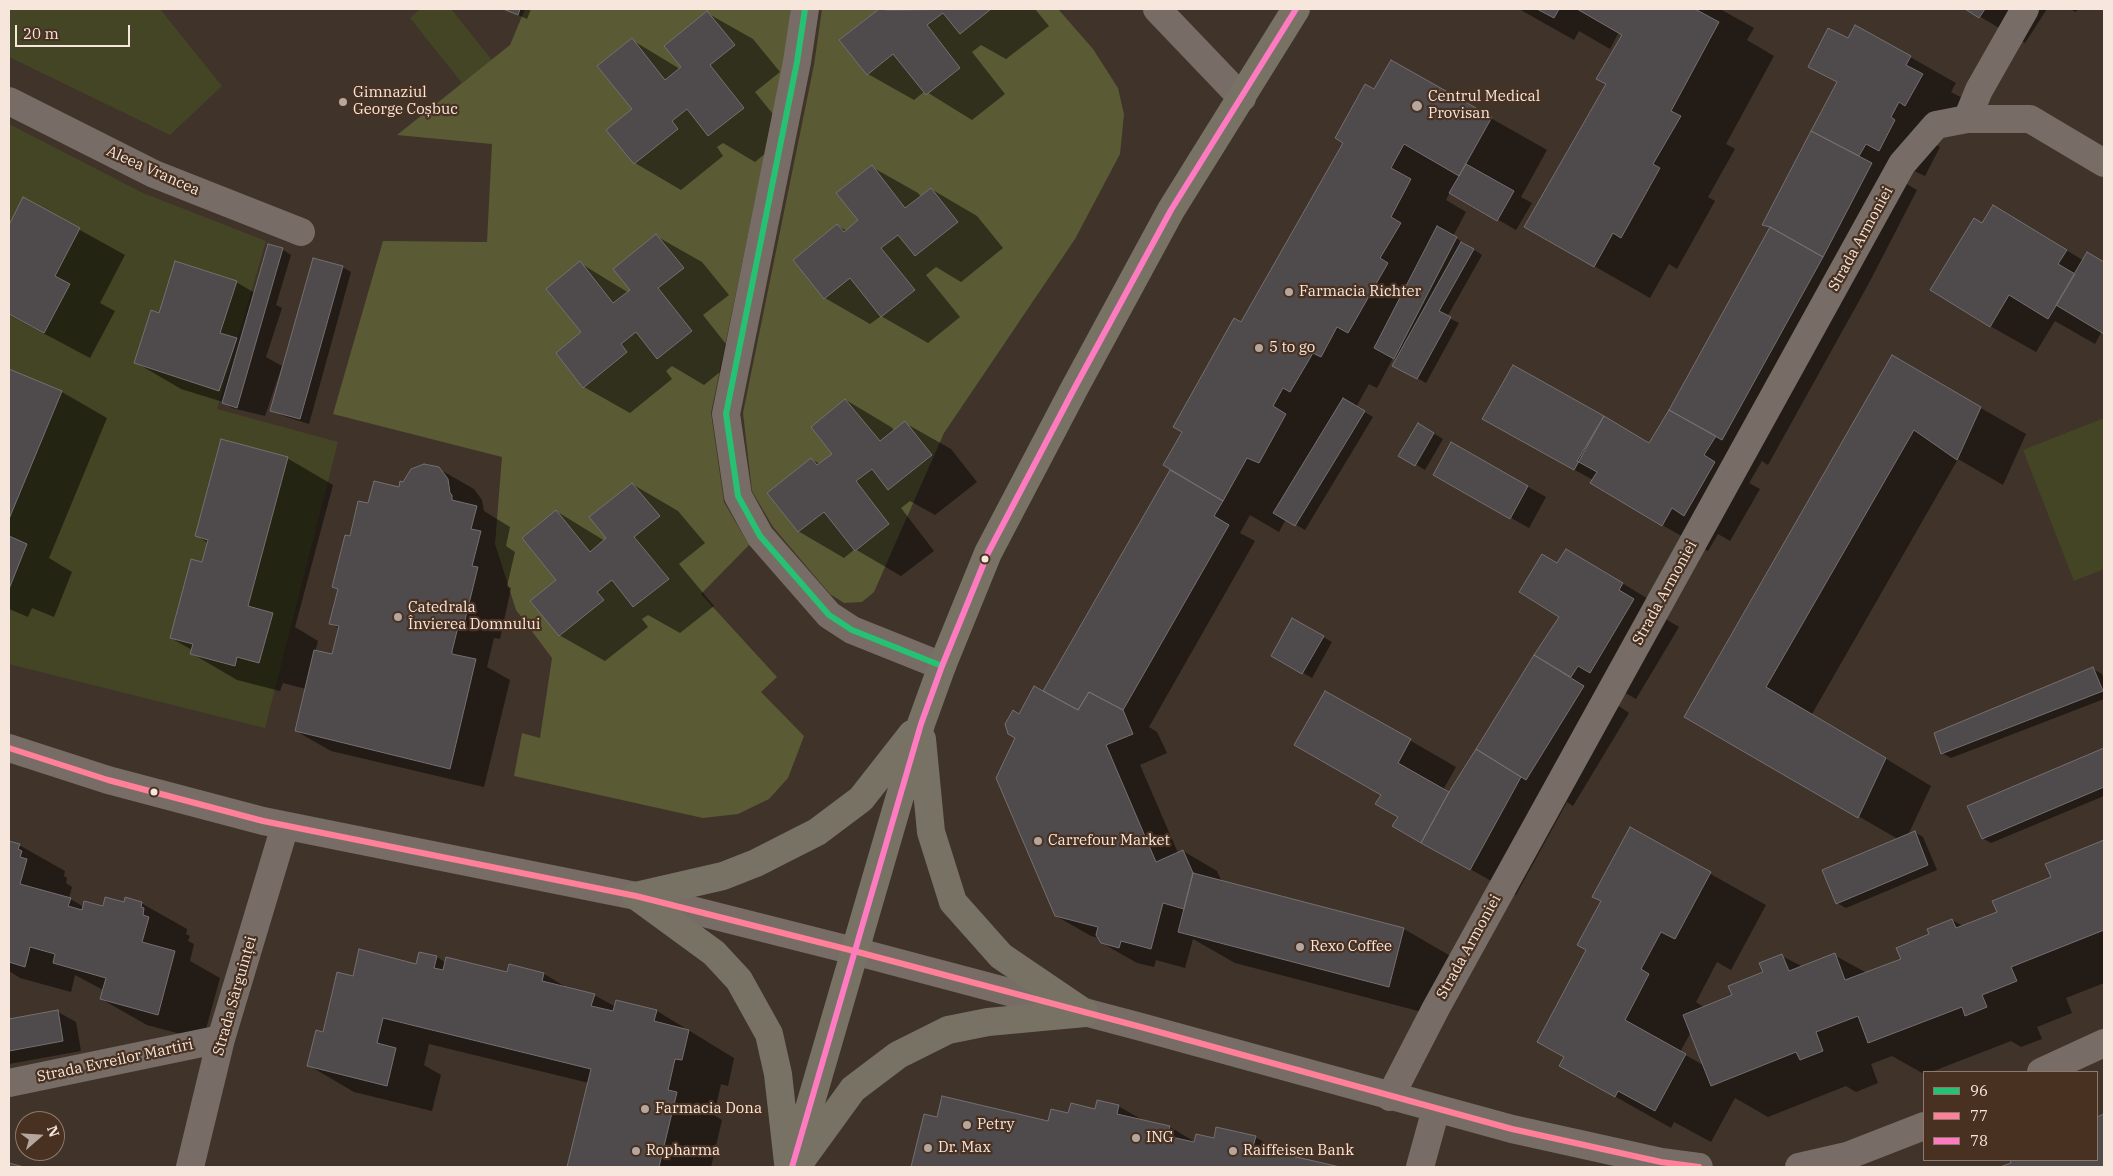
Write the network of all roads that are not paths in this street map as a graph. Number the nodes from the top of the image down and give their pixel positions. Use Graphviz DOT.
graph roads {
  1 [pos="805,9"];
  2 [pos="1157,9"];
  3 [pos="1296,9"];
  4 [pos="2025,9"];
  5 [pos="1242,98"];
  6 [pos="9,101"];
  7 [pos="1967,119"];
  8 [pos="2104,163"];
  9 [pos="301,232"];
  10 [pos="942,666"];
  11 [pos="921,724"];
  12 [pos="9,748"];
  13 [pos="286,826"];
  14 [pos="636,896"];
  15 [pos="854,951"];
  16 [pos="1085,1013"];
  17 [pos="221,1039"];
  18 [pos="2104,1043"];
  19 [pos="2043,1071"];
  20 [pos="9,1083"];
  21 [pos="1390,1096"];
  22 [pos="1436,1109"];
  23 [pos="1923,1126"];
  24 [pos="1849,1161"];
  25 [pos="190,1167"];
  26 [pos="790,1167"];
  27 [pos="796,1167"];
  28 [pos="1420,1167"];
  29 [pos="1699,1167"];
  30 [pos="1799,1167"];
  1 -- 10 [label="street"];
  2 -- 5 [label="street"];
  3 -- 5 [label="main road"];
  4 -- 7 [label="street"];
  5 -- 10 [label="main road"];
  6 -- 9 [label="street, Aleea Vrancea"];
  7 -- 8 [label="street, Strada Armoniei"];
  7 -- 21 [label="street, Strada Armoniei"];
  10 -- 11 [label="main road"];
  11 -- 14 [label="main road"];
  11 -- 15 [label="main road"];
  11 -- 16 [label="main road"];
  12 -- 13 [label="street"];
  13 -- 14 [label="street"];
  13 -- 17 [label="street, Strada Sârguinței"];
  14 -- 15 [label="street"];
  14 -- 26 [label="main road"];
  15 -- 16 [label="street"];
  15 -- 26 [label="main road"];
  16 -- 21 [label="street"];
  16 -- 27 [label="main road"];
  17 -- 20 [label="street, Strada Evreilor Martiri"];
  17 -- 25 [label="street, Strada Sârguinței"];
  18 -- 19 [label="street"];
  21 -- 22 [label="street"];
  22 -- 28 [label="street"];
  22 -- 29 [label="street"];
  23 -- 24 [label="street"];
  24 -- 30 [label="street"];
}
